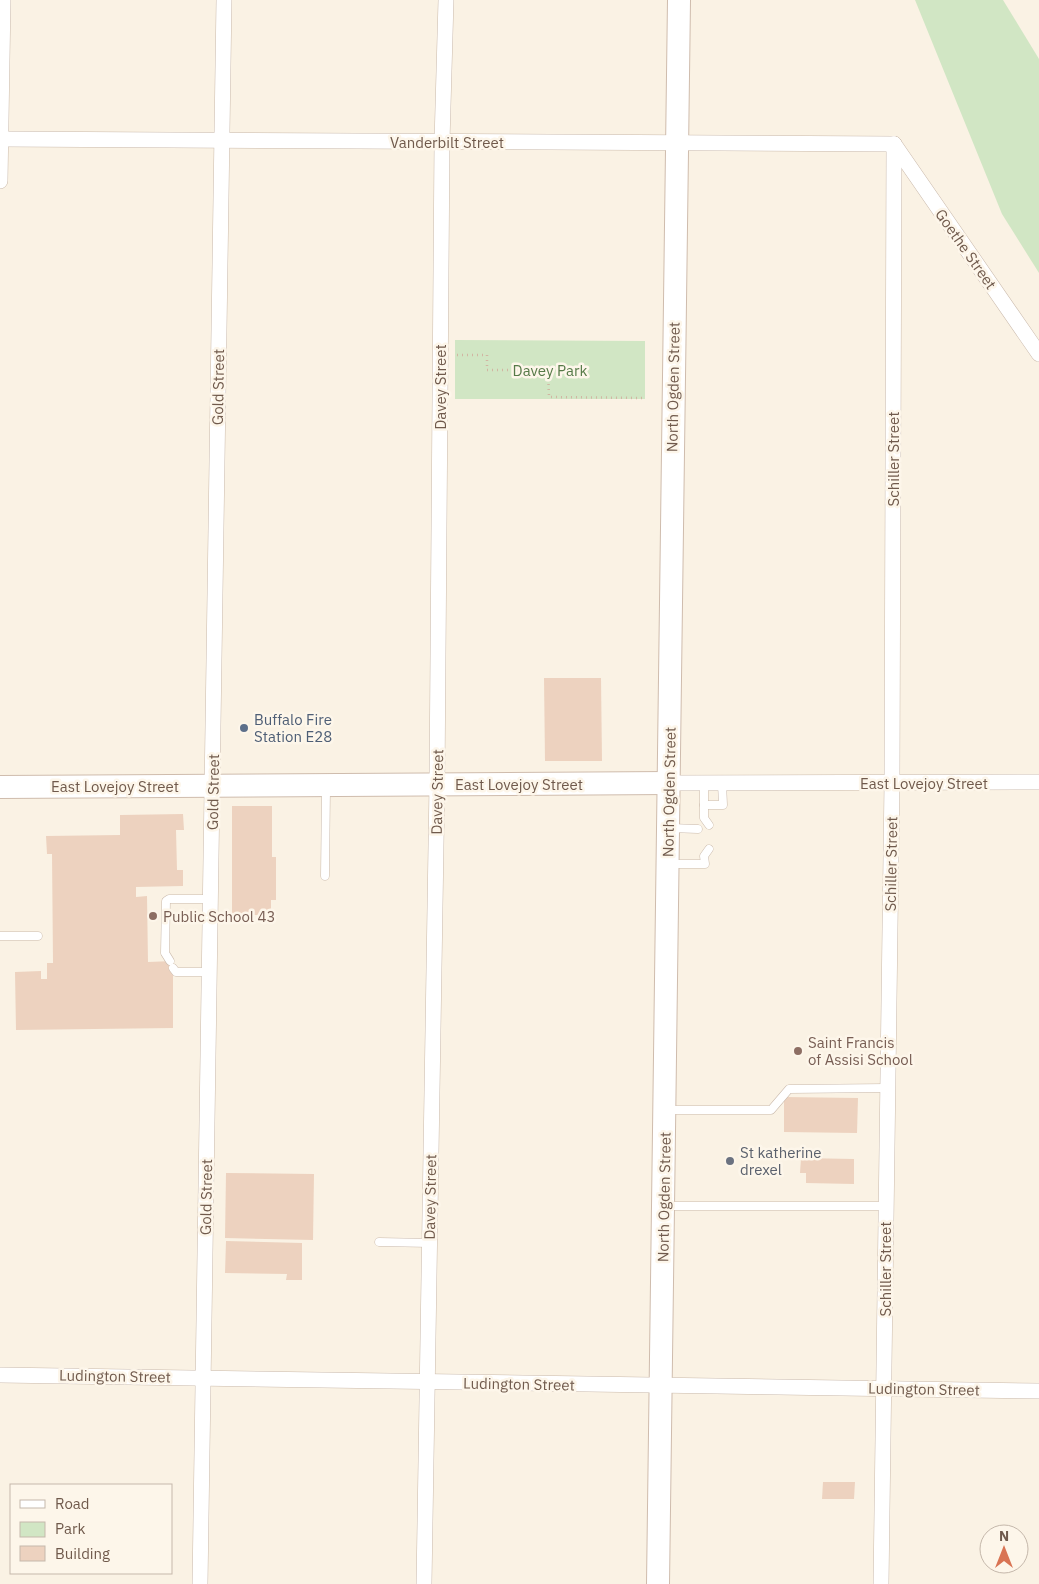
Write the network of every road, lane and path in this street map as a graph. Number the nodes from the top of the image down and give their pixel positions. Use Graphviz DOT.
graph roads {
  1 [pos="3,0"];
  2 [pos="224,0"];
  3 [pos="446,0"];
  4 [pos="679,0"];
  5 [pos="0,139"];
  6 [pos="222,140"];
  7 [pos="442,142"];
  8 [pos="677,143"];
  9 [pos="894,144"];
  10 [pos="0,181"];
  11 [pos="1039,354"];
  12 [pos="457,355"];
  13 [pos="643,398"];
  14 [pos="1039,782"];
  15 [pos="670,783"];
  16 [pos="704,783"];
  17 [pos="722,783"];
  18 [pos="892,783"];
  19 [pos="438,784"];
  20 [pos="213,786"];
  21 [pos="326,786"];
  22 [pos="0,787"];
  23 [pos="704,805"];
  24 [pos="668,828"];
  25 [pos="704,851"];
  26 [pos="668,864"];
  27 [pos="325,876"];
  28 [pos="211,899"];
  29 [pos="0,936"];
  30 [pos="38,936"];
  31 [pos="210,972"];
  32 [pos="887,1088"];
  33 [pos="665,1110"];
  34 [pos="664,1206"];
  35 [pos="885,1206"];
  36 [pos="379,1242"];
  37 [pos="430,1243"];
  38 [pos="0,1375"];
  39 [pos="203,1378"];
  40 [pos="427,1381"];
  41 [pos="660,1387"];
  42 [pos="884,1388"];
  43 [pos="1039,1391"];
  44 [pos="200,1584"];
  45 [pos="424,1584"];
  46 [pos="658,1584"];
  47 [pos="881,1584"];
  1 -- 5 [label="street"];
  2 -- 6 [label="street, Gold Street"];
  3 -- 7 [label="street, Davey Street"];
  4 -- 8 [label="street, North Ogden Street"];
  5 -- 6 [label="street, Vanderbilt Street"];
  5 -- 10 [label="street"];
  6 -- 7 [label="street, Vanderbilt Street"];
  6 -- 20 [label="street, Gold Street"];
  7 -- 8 [label="street, Vanderbilt Street"];
  7 -- 19 [label="street, Davey Street"];
  8 -- 9 [label="street, Vanderbilt Street"];
  8 -- 15 [label="street, North Ogden Street"];
  9 -- 11 [label="street, Goethe Street"];
  9 -- 18 [label="street, Schiller Street"];
  12 -- 13 [label="path"];
  14 -- 18 [label="street, East Lovejoy Street"];
  15 -- 16 [label="street, East Lovejoy Street"];
  15 -- 19 [label="street, East Lovejoy Street"];
  15 -- 24 [label="street, North Ogden Street"];
  16 -- 17 [label="street, East Lovejoy Street"];
  16 -- 23 [label="lane"];
  17 -- 18 [label="street, East Lovejoy Street"];
  17 -- 23 [label="lane"];
  18 -- 32 [label="street, Schiller Street"];
  19 -- 21 [label="street, East Lovejoy Street"];
  19 -- 37 [label="street, Davey Street"];
  20 -- 21 [label="street, East Lovejoy Street"];
  20 -- 22 [label="street, East Lovejoy Street"];
  20 -- 28 [label="street, Gold Street"];
  21 -- 27 [label="lane"];
  23 -- 24 [label="lane"];
  24 -- 26 [label="street, North Ogden Street"];
  25 -- 26 [label="lane"];
  26 -- 33 [label="street, North Ogden Street"];
  28 -- 31 [label="street, Gold Street"];
  28 -- 31 [label="lane"];
  29 -- 30 [label="lane"];
  31 -- 39 [label="street, Gold Street"];
  32 -- 33 [label="lane"];
  32 -- 35 [label="street, Schiller Street"];
  33 -- 34 [label="street, North Ogden Street"];
  34 -- 35 [label="lane"];
  34 -- 41 [label="street, North Ogden Street"];
  35 -- 42 [label="street, Schiller Street"];
  36 -- 37 [label="lane"];
  37 -- 40 [label="street, Davey Street"];
  38 -- 39 [label="street, Ludington Street"];
  39 -- 40 [label="street, Ludington Street"];
  39 -- 44 [label="street, Gold Street"];
  40 -- 41 [label="street, Ludington Street"];
  40 -- 45 [label="street, Davey Street"];
  41 -- 42 [label="street, Ludington Street"];
  41 -- 46 [label="street, North Ogden Street"];
  42 -- 43 [label="street, Ludington Street"];
  42 -- 47 [label="street, Schiller Street"];
}
